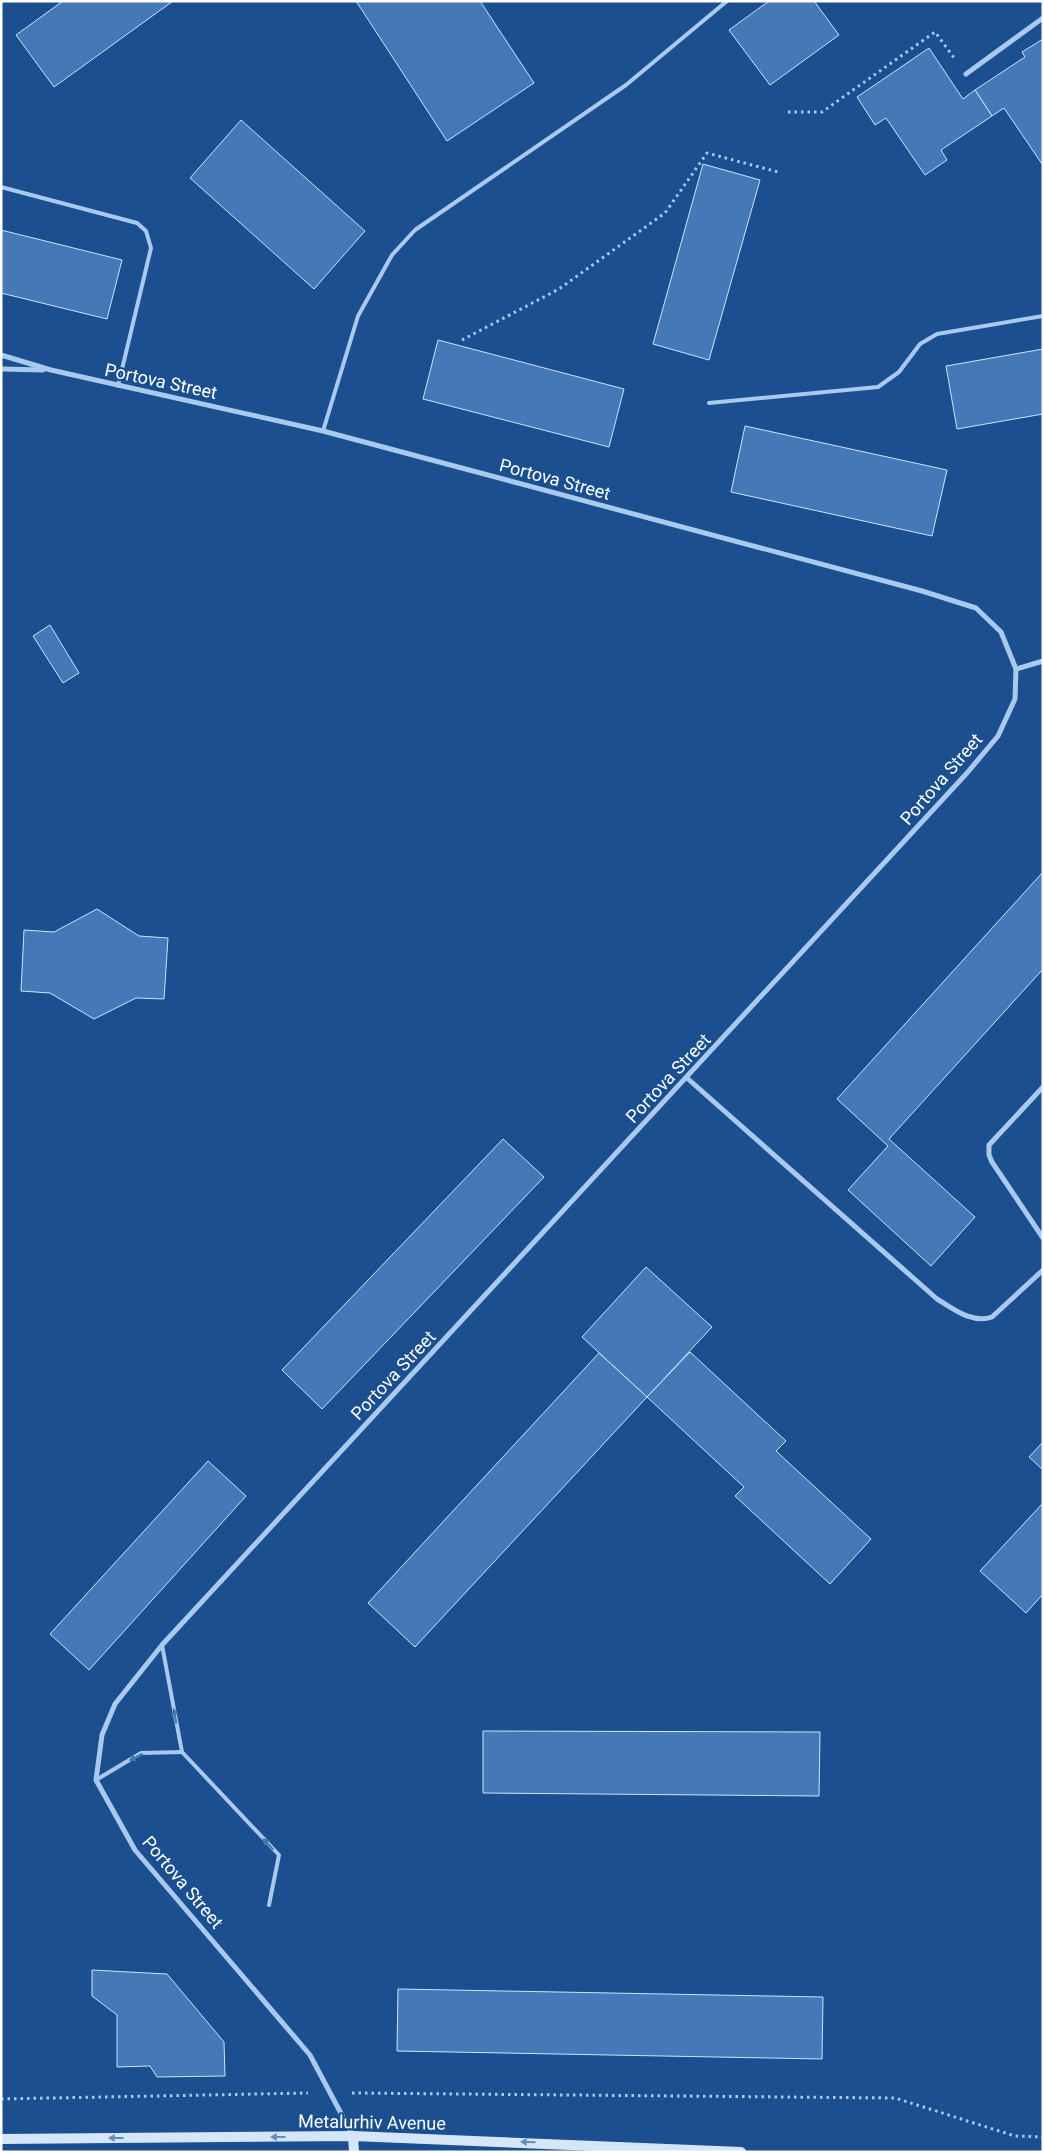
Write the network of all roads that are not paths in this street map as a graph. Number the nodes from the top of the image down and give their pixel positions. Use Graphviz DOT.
graph roads {
  1 [pos="728,1"];
  2 [pos="1043,18"];
  3 [pos="966,74"];
  4 [pos="1,187"];
  5 [pos="1043,316"];
  6 [pos="1,355"];
  7 [pos="1,369"];
  8 [pos="51,370"];
  9 [pos="118,386"];
  10 [pos="710,403"];
  11 [pos="323,430"];
  12 [pos="1043,660"];
  13 [pos="1016,669"];
  14 [pos="687,1078"];
  15 [pos="1043,1087"];
  16 [pos="1043,1238"];
  17 [pos="1043,1270"];
  18 [pos="162,1645"];
  19 [pos="182,1752"];
  20 [pos="96,1780"];
  21 [pos="269,1905"];
  22 [pos="353,2136"];
  23 [pos="1,2139"];
  24 [pos="737,2151"];
  25 [pos="354,2152"];
  1 -- 11 [label="lane"];
  2 -- 3 [label="street"];
  4 -- 9 [label="lane"];
  5 -- 10 [label="lane"];
  6 -- 8 [label="street, Portova Street"];
  7 -- 8 [label="street, Portova Street"];
  8 -- 9 [label="street, Portova Street"];
  9 -- 11 [label="street, Portova Street"];
  11 -- 13 [label="street, Portova Street"];
  12 -- 13 [label="street"];
  13 -- 14 [label="street, Portova Street"];
  14 -- 17 [label="street"];
  14 -- 18 [label="street, Portova Street"];
  15 -- 16 [label="street"];
  19 -- 18 [label="lane, one-way"];
  18 -- 20 [label="street, Portova Street"];
  19 -- 20 [label="lane, one-way"];
  21 -- 19 [label="lane, one-way"];
  20 -- 22 [label="street, Portova Street"];
  22 -- 23 [label="main road, Metalurhiv Avenue, one-way"];
  24 -- 22 [label="main road, Metalurhiv Avenue, one-way"];
  22 -- 25 [label="main road"];
}
